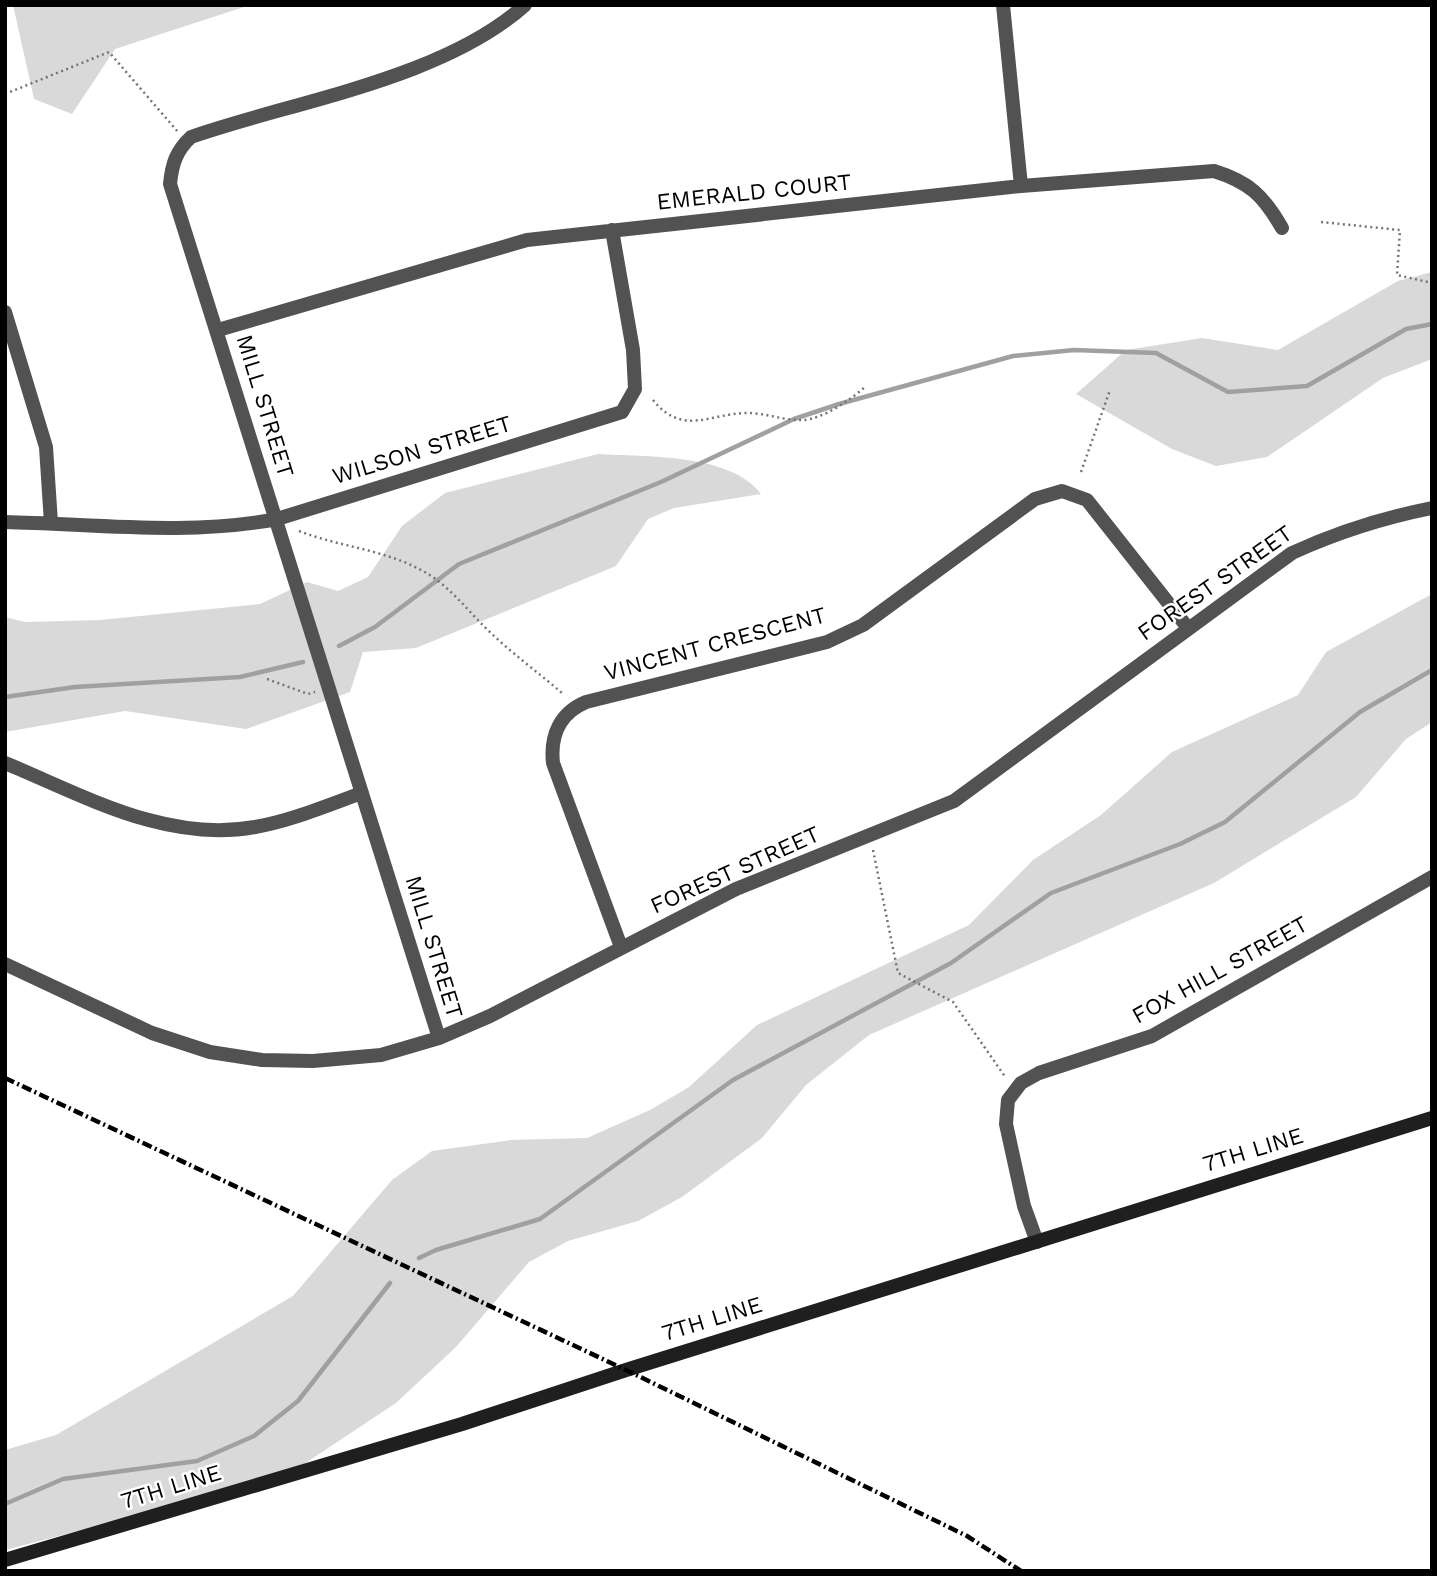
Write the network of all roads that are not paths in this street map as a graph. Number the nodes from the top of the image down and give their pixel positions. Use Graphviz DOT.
graph roads {
  1 [pos="525,5"];
  2 [pos="1003,5"];
  3 [pos="1021,187"];
  4 [pos="1282,228"];
  5 [pos="611,230"];
  6 [pos="5,312"];
  7 [pos="218,330"];
  8 [pos="1432,508"];
  9 [pos="277,519"];
  10 [pos="5,522"];
  11 [pos="51,523"];
  12 [pos="1188,628"];
  13 [pos="5,763"];
  14 [pos="362,793"];
  15 [pos="1432,877"];
  16 [pos="621,947"];
  17 [pos="5,964"];
  18 [pos="439,1038"];
  19 [pos="1432,1118"];
  20 [pos="1037,1242"];
  21 [pos="5,1560"];
  1 -- 7 [label="street, MILL STREET"];
  2 -- 3 [label="street"];
  3 -- 4 [label="street, EMERALD COURT"];
  3 -- 5 [label="street, EMERALD COURT"];
  5 -- 7 [label="street, EMERALD COURT"];
  5 -- 9 [label="street, WILSON STREET"];
  6 -- 11 [label="street"];
  7 -- 9 [label="street, MILL STREET"];
  8 -- 12 [label="street, FOREST STREET"];
  9 -- 11 [label="street, WILSON STREET"];
  9 -- 14 [label="street, MILL STREET"];
  10 -- 11 [label="street, WILSON STREET"];
  12 -- 16 [label="street, FOREST STREET"];
  12 -- 16 [label="street, VINCENT CRESCENT"];
  13 -- 14 [label="street"];
  14 -- 18 [label="street, MILL STREET"];
  15 -- 20 [label="street, FOX HILL STREET"];
  16 -- 18 [label="street, FOREST STREET"];
  17 -- 18 [label="street, FOREST STREET"];
  19 -- 20 [label="street, 7TH LINE"];
  20 -- 21 [label="street, 7TH LINE"];
}
